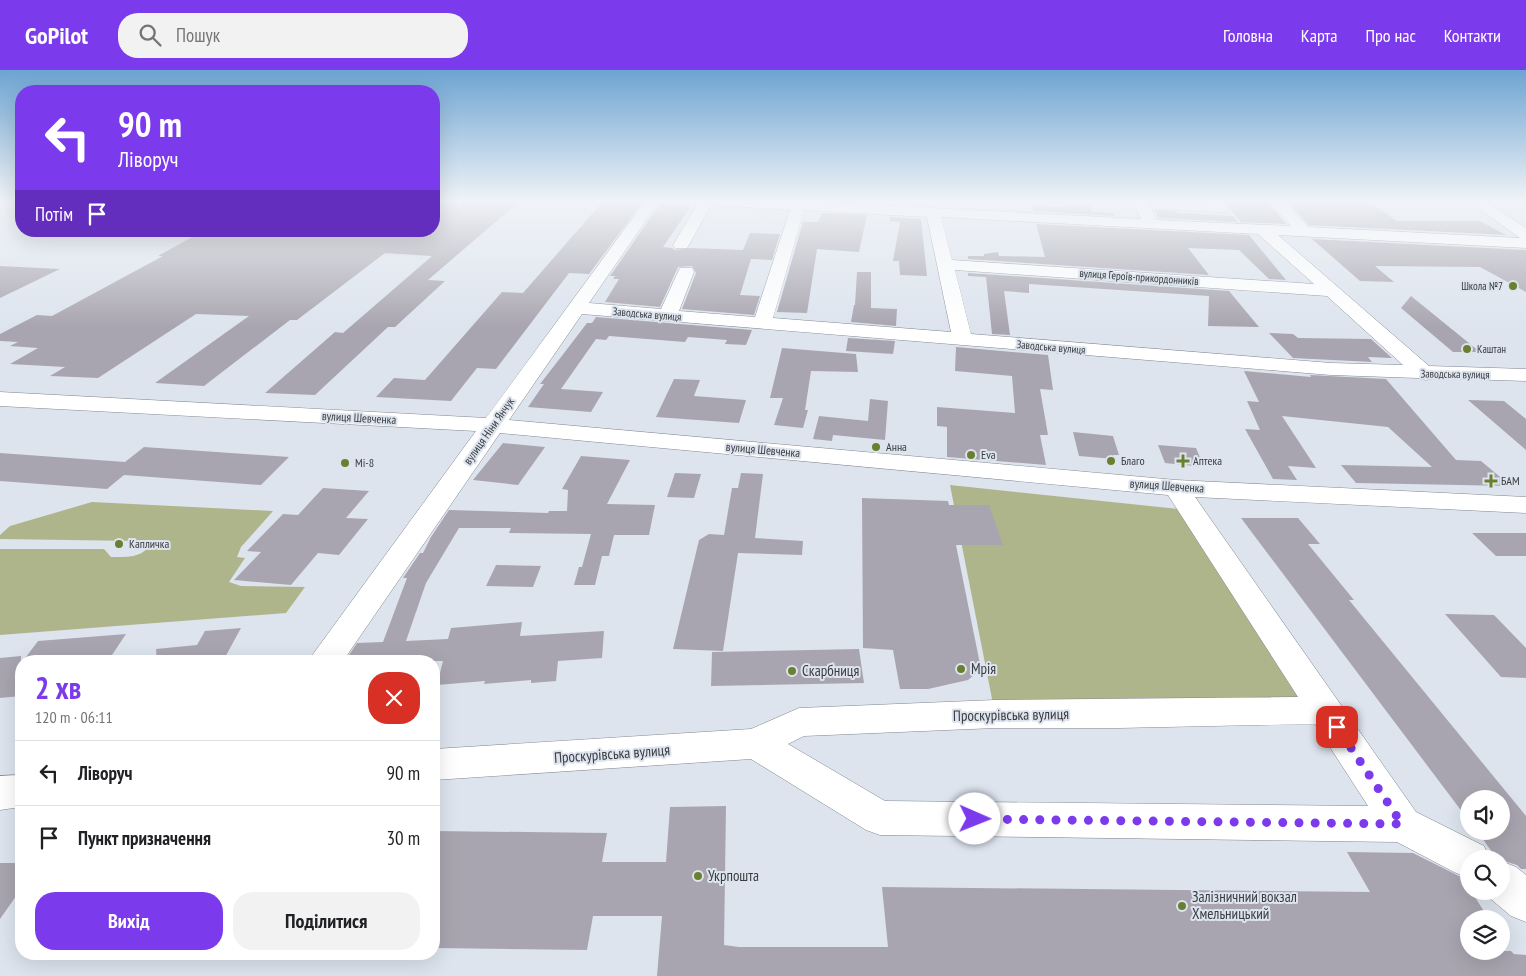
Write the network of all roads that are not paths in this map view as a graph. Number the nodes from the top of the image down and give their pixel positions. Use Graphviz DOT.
graph roads {
  1 [pos="623,242"];
  2 [pos="683,242"];
  3 [pos="794,242"];
  4 [pos="936,242"];
  5 [pos="1278,242"];
  6 [pos="1511,242"];
  7 [pos="1526,243"];
  8 [pos="681,245"];
  9 [pos="945,264"];
  10 [pos="686,272"];
  11 [pos="1332,291"];
  12 [pos="576,308"];
  13 [pos="668,315"];
  14 [pos="762,323"];
  15 [pos="963,340"];
  16 [pos="1426,374"];
  17 [pos="1522,379"];
  18 [pos="0,399"];
  19 [pos="492,425"];
  20 [pos="1176,488"];
  21 [pos="1526,504"];
  22 [pos="329,655"];
  23 [pos="1326,710"];
  24 [pos="756,744"];
  25 [pos="440,765"];
  26 [pos="15,792"];
  27 [pos="0,793"];
  28 [pos="1402,824"];
  29 [pos="1460,854"];
  30 [pos="1510,888"];
  31 [pos="1526,901"];
  1 -- 12 [label="street, вулиця Ніни Янчук"];
  2 -- 8 [label="street"];
  3 -- 14 [label="street"];
  4 -- 9 [label="street"];
  5 -- 11 [label="street"];
  6 -- 7 [label="street"];
  9 -- 11 [label="street, вулиця Героїв-прикордонників"];
  9 -- 15 [label="street"];
  10 -- 13 [label="street"];
  11 -- 16 [label="street"];
  12 -- 13 [label="street, Заводська вулиця"];
  12 -- 19 [label="street, вулиця Ніни Янчук"];
  13 -- 14 [label="street, Заводська вулиця"];
  14 -- 15 [label="street, Заводська вулиця"];
  15 -- 16 [label="street, Заводська вулиця"];
  16 -- 17 [label="street, Заводська вулиця"];
  18 -- 19 [label="street, вулиця Шевченка"];
  19 -- 20 [label="street, вулиця Шевченка"];
  19 -- 22 [label="street, вулиця Ніни Янчук"];
  20 -- 21 [label="street, вулиця Шевченка"];
  20 -- 23 [label="street"];
  23 -- 24 [label="street, Проскурівська вулиця"];
  23 -- 28 [label="street"];
  24 -- 25 [label="street, Проскурівська вулиця"];
  24 -- 28 [label="street"];
  26 -- 27 [label="street"];
  28 -- 29 [label="street"];
  30 -- 31 [label="street"];
}
